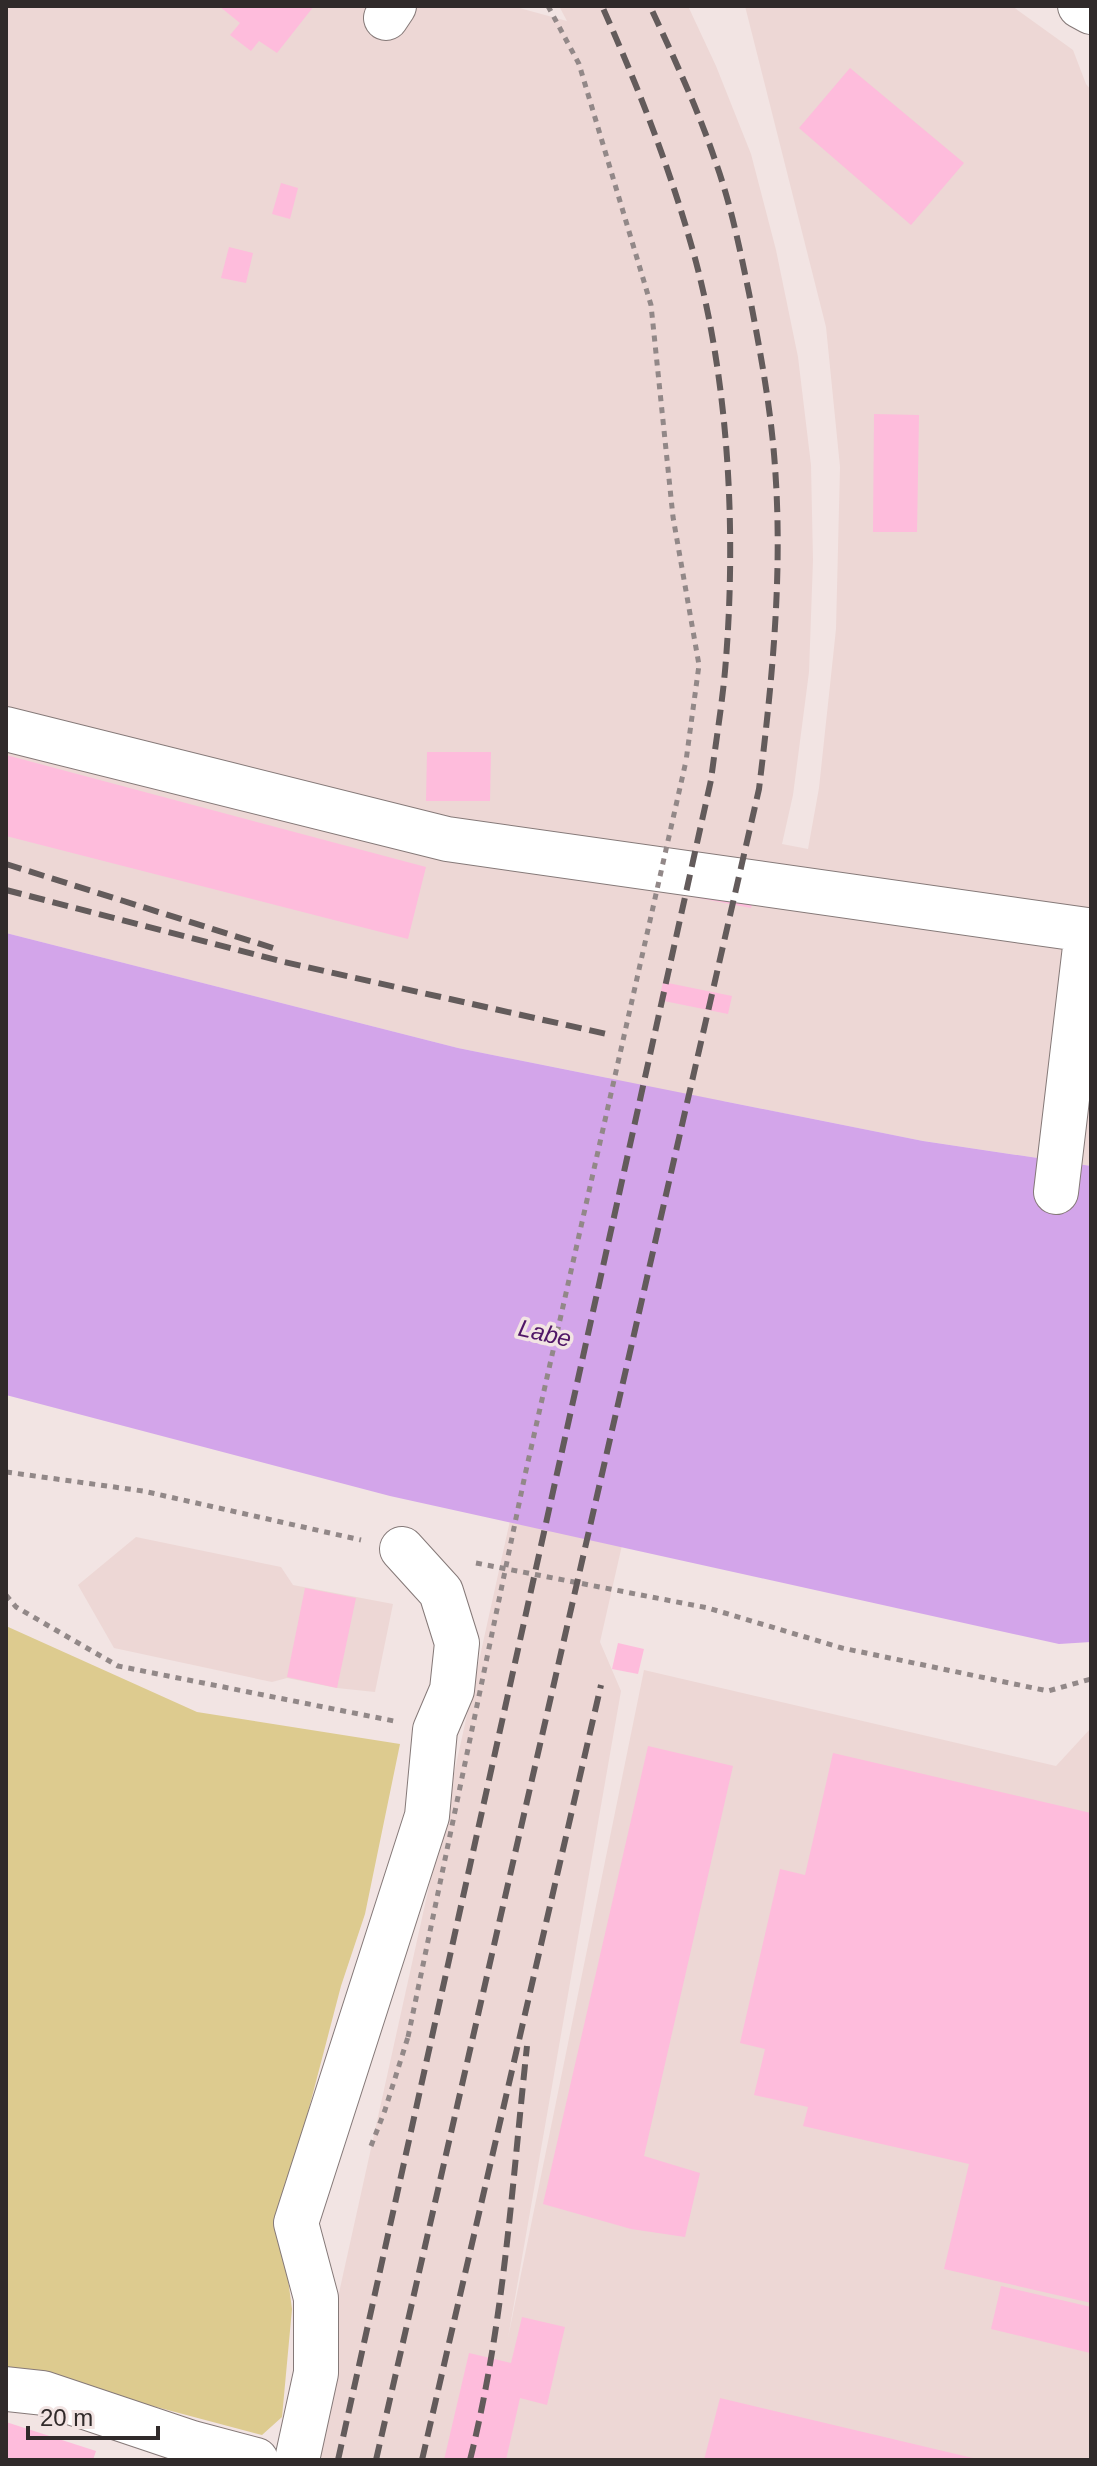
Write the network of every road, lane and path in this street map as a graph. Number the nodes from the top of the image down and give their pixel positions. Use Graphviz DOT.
graph roads {
  1 [pos="548,6"];
  2 [pos="1080,6"];
  3 [pos="1091,12"];
  4 [pos="6,729"];
  5 [pos="1089,931"];
  6 [pos="1056,1192"];
  7 [pos="6,1472"];
  8 [pos="402,1549"];
  9 [pos="6,1595"];
  10 [pos="1091,1679"];
  11 [pos="435,1730"];
  12 [pos="408,2037"];
  13 [pos="6,2389"];
  14 [pos="256,2460"];
  15 [pos="297,2460"];
  1 -- 12 [label="path, bridge"];
  2 -- 3 [label="street"];
  4 -- 5 [label="street"];
  5 -- 6 [label="street"];
  7 -- 8 [label="path"];
  8 -- 10 [label="path"];
  8 -- 11 [label="street"];
  9 -- 11 [label="path"];
  11 -- 15 [label="street"];
  13 -- 14 [label="street"];
}
